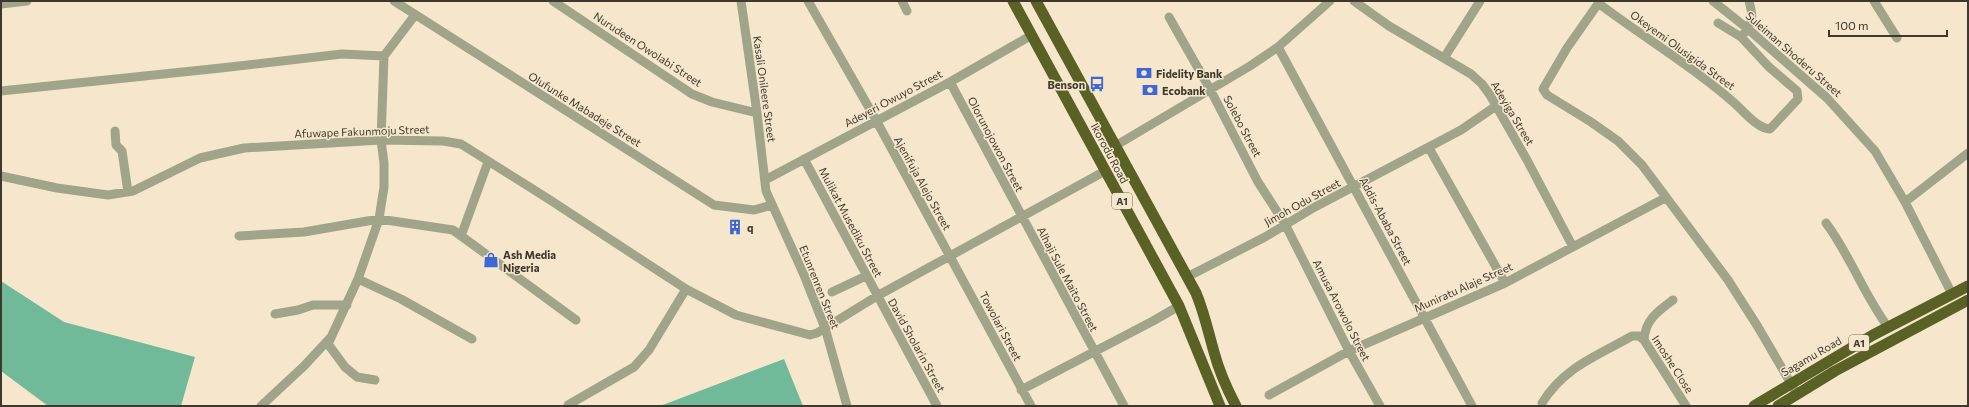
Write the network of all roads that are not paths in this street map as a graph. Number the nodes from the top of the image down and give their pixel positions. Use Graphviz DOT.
graph roads {
  1 [pos="28,1"];
  2 [pos="394,1"];
  3 [pos="553,1"];
  4 [pos="741,1"];
  5 [pos="809,1"];
  6 [pos="902,1"];
  7 [pos="1013,1"];
  8 [pos="1036,1"];
  9 [pos="1330,1"];
  10 [pos="1354,1"];
  11 [pos="1480,1"];
  12 [pos="1713,1"];
  13 [pos="1749,1"];
  14 [pos="1874,1"];
  15 [pos="1599,2"];
  16 [pos="1,4"];
  17 [pos="907,11"];
  18 [pos="414,15"];
  19 [pos="1169,17"];
  20 [pos="1718,23"];
  21 [pos="1748,29"];
  22 [pos="1032,35"];
  23 [pos="1741,37"];
  24 [pos="1897,38"];
  25 [pos="1278,47"];
  26 [pos="384,56"];
  27 [pos="1444,58"];
  28 [pos="950,82"];
  29 [pos="1,91"];
  30 [pos="1211,91"];
  31 [pos="1496,106"];
  32 [pos="757,113"];
  33 [pos="876,120"];
  34 [pos="115,131"];
  35 [pos="381,140"];
  36 [pos="1115,146"];
  37 [pos="1428,148"];
  38 [pos="1968,153"];
  39 [pos="804,158"];
  40 [pos="488,162"];
  41 [pos="1105,171"];
  42 [pos="1,176"];
  43 [pos="765,180"];
  44 [pos="1354,186"];
  45 [pos="128,192"];
  46 [pos="1665,198"];
  47 [pos="1905,202"];
  48 [pos="772,205"];
  49 [pos="1021,217"];
  50 [pos="379,219"];
  51 [pos="1826,223"];
  52 [pos="1285,224"];
  53 [pos="239,236"];
  54 [pos="461,236"];
  55 [pos="1573,247"];
  56 [pos="950,256"];
  57 [pos="866,276"];
  58 [pos="1187,277"];
  59 [pos="358,279"];
  60 [pos="1505,283"];
  61 [pos="1968,286"];
  62 [pos="686,289"];
  63 [pos="832,292"];
  64 [pos="1952,294"];
  65 [pos="877,296"];
  66 [pos="1673,300"];
  67 [pos="1968,300"];
  68 [pos="347,305"];
  69 [pos="1179,306"];
  70 [pos="275,314"];
  71 [pos="1423,319"];
  72 [pos="576,320"];
  73 [pos="1888,327"];
  74 [pos="825,328"];
  75 [pos="330,338"];
  76 [pos="472,339"];
  77 [pos="1644,340"];
  78 [pos="1349,351"];
  79 [pos="1094,352"];
  80 [pos="375,380"];
  81 [pos="1790,383"];
  82 [pos="1021,390"];
  83 [pos="1797,394"];
  84 [pos="1270,395"];
  85 [pos="1542,402"];
  86 [pos="568,405"];
  87 [pos="261,406"];
  88 [pos="848,406"];
  89 [pos="937,406"];
  90 [pos="1030,406"];
  91 [pos="1124,406"];
  92 [pos="1220,406"];
  93 [pos="1236,406"];
  94 [pos="1380,406"];
  95 [pos="1472,406"];
  96 [pos="1686,406"];
  97 [pos="1754,406"];
  98 [pos="1778,406"];
  1 -- 16 [label="street"];
  2 -- 18 [label="street, Olufunke Mabadeje Street"];
  3 -- 32 [label="street, Nurudeen Owolabi Street"];
  4 -- 32 [label="street, Kasali Onileere Street"];
  5 -- 33 [label="street, Ajenifuja Alejo Street"];
  6 -- 17 [label="street"];
  7 -- 22 [label="highway, Ikorodu Road / A1"];
  8 -- 36 [label="highway, Ikorodu Road / A1"];
  9 -- 25 [label="street"];
  10 -- 27 [label="street, Adeyiga Street"];
  11 -- 27 [label="street"];
  12 -- 21 [label="street, Suleiman Shoderu Street"];
  13 -- 21 [label="street"];
  14 -- 24 [label="street"];
  15 -- 23 [label="street, Okeyemi Olusigida Street"];
  15 -- 46 [label="street"];
  18 -- 26 [label="street"];
  18 -- 48 [label="street, Olufunke Mabadeje Street"];
  19 -- 30 [label="street, Solebo Street"];
  20 -- 23 [label="street"];
  21 -- 23 [label="street"];
  21 -- 47 [label="street, Suleiman Shoderu Street"];
  22 -- 28 [label="street, Adeyeri Owuyo Street"];
  22 -- 41 [label="highway, Ikorodu Road / A1"];
  25 -- 30 [label="street"];
  25 -- 44 [label="street, Addis-Ababa Street"];
  26 -- 29 [label="street"];
  26 -- 35 [label="street"];
  27 -- 31 [label="street, Adeyiga Street"];
  28 -- 33 [label="street, Adeyeri Owuyo Street"];
  28 -- 49 [label="street, Olorunojowon Street"];
  30 -- 36 [label="street"];
  30 -- 52 [label="street, Solebo Street"];
  31 -- 37 [label="street, Jimoh Odu Street"];
  31 -- 55 [label="street, Adeyiga Street"];
  32 -- 43 [label="street, Kasali Onileere Street"];
  33 -- 39 [label="street, Adeyeri Owuyo Street"];
  33 -- 56 [label="street, Ajenifuja Alejo Street"];
  34 -- 45 [label="street"];
  35 -- 40 [label="street, Afuwape Fakunmoju Street"];
  35 -- 45 [label="street, Afuwape Fakunmoju Street"];
  35 -- 50 [label="street"];
  36 -- 58 [label="highway, Ikorodu Road / A1"];
  37 -- 44 [label="street, Jimoh Odu Street"];
  37 -- 60 [label="street"];
  38 -- 47 [label="street"];
  39 -- 43 [label="street, Adeyeri Owuyo Street"];
  39 -- 57 [label="street, Mulikat Musediku Street"];
  40 -- 54 [label="street"];
  40 -- 62 [label="street, Afuwape Fakunmoju Street"];
  41 -- 49 [label="street, Afuwape Fakunmoju Street"];
  41 -- 69 [label="highway, Ikorodu Road / A1"];
  42 -- 45 [label="street, Afuwape Fakunmoju Street"];
  43 -- 48 [label="street, Etunrenren Street"];
  44 -- 52 [label="street, Jimoh Odu Street"];
  44 -- 71 [label="street, Addis-Ababa Street"];
  46 -- 55 [label="street, Muniratu Alaje Street"];
  46 -- 81 [label="street"];
  47 -- 64 [label="street, Suleiman Shoderu Street"];
  48 -- 74 [label="street, Etunrenren Street"];
  49 -- 56 [label="street, Afuwape Fakunmoju Street"];
  49 -- 79 [label="street, Alhaji Sule Maito Street"];
  50 -- 53 [label="street"];
  50 -- 54 [label="street"];
  50 -- 59 [label="street"];
  51 -- 73 [label="street"];
  52 -- 58 [label="street, Jimoh Odu Street"];
  52 -- 78 [label="street, Amusa Arowolo Street"];
  54 -- 72 [label="street"];
  55 -- 60 [label="street, Muniratu Alaje Street"];
  56 -- 65 [label="street, Afuwape Fakunmoju Street"];
  56 -- 82 [label="street, Towolari Street"];
  57 -- 63 [label="street"];
  57 -- 65 [label="street, Mulikat Musediku Street"];
  58 -- 93 [label="highway, Ikorodu Road / A1"];
  59 -- 68 [label="street"];
  59 -- 76 [label="street"];
  60 -- 71 [label="street, Muniratu Alaje Street"];
  61 -- 64 [label="highway, Sagamu Road / A1"];
  62 -- 74 [label="street, Afuwape Fakunmoju Street"];
  62 -- 86 [label="street"];
  64 -- 73 [label="highway, Sagamu Road / A1"];
  65 -- 74 [label="street, Afuwape Fakunmoju Street"];
  65 -- 89 [label="street, David Sholarin Street"];
  66 -- 77 [label="street"];
  67 -- 83 [label="highway, A1"];
  68 -- 70 [label="street"];
  68 -- 75 [label="street"];
  69 -- 79 [label="street"];
  69 -- 92 [label="highway, Ikorodu Road / A1"];
  71 -- 78 [label="street, Muniratu Alaje Street"];
  71 -- 95 [label="street, Addis-Ababa Street"];
  73 -- 81 [label="highway, Sagamu Road / A1"];
  74 -- 88 [label="street, Etunrenren Street"];
  75 -- 80 [label="street"];
  75 -- 87 [label="street"];
  77 -- 85 [label="street, Imoshe Close"];
  77 -- 96 [label="street, Imoshe Close"];
  78 -- 84 [label="street, Muniratu Alaje Street"];
  78 -- 94 [label="street, Amusa Arowolo Street"];
  79 -- 82 [label="street"];
  79 -- 91 [label="street, Alhaji Sule Maito Street"];
  81 -- 83 [label="street"];
  81 -- 97 [label="highway, Sagamu Road / A1"];
  82 -- 90 [label="street, Towolari Street"];
  83 -- 98 [label="highway, A1"];
}
